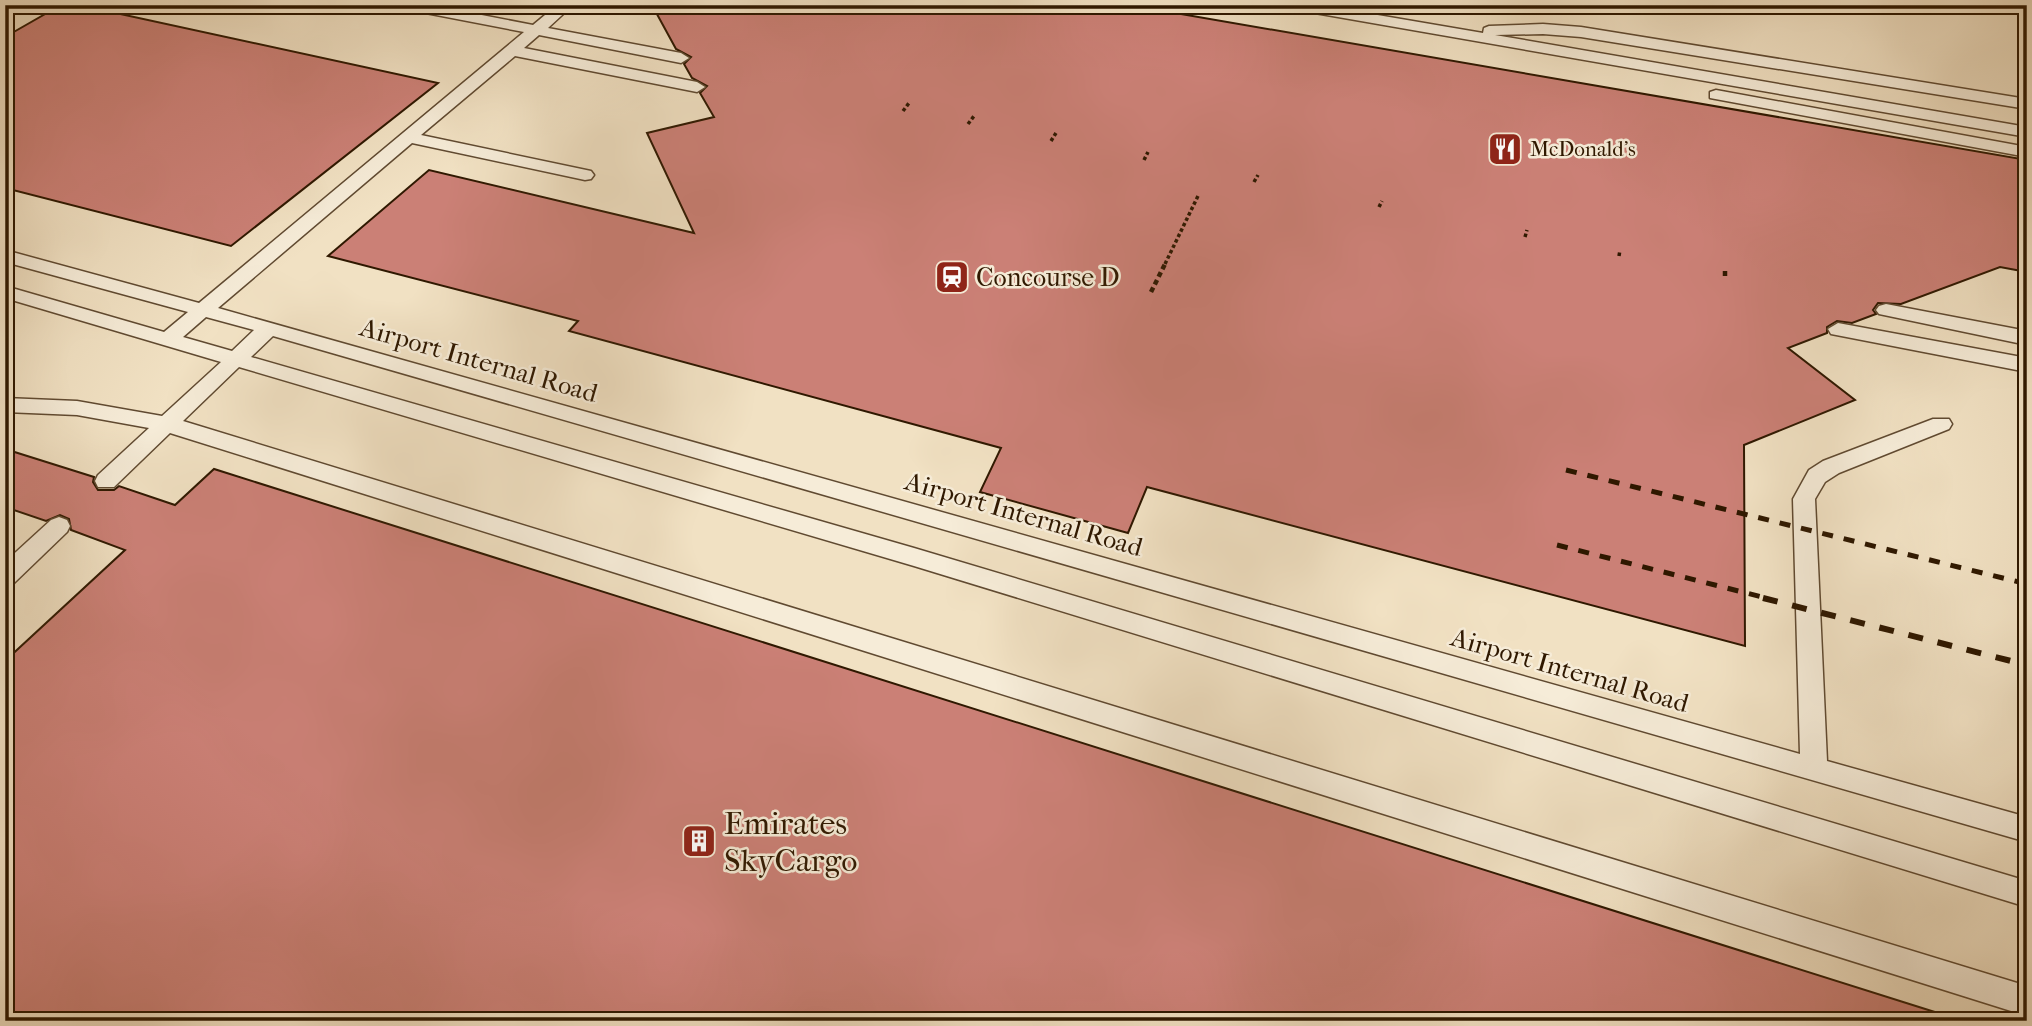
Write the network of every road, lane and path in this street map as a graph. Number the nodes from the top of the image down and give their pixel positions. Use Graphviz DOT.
graph roads {
  1 [pos="18,5"];
  2 [pos="405,5"];
  3 [pos="474,5"];
  4 [pos="566,5"];
  5 [pos="1292,5"];
  6 [pos="1298,6"];
  7 [pos="5,12"];
  8 [pos="460,16"];
  9 [pos="534,30"];
  10 [pos="1473,34"];
  11 [pos="510,50"];
  12 [pos="681,58"];
  13 [pos="697,87"];
  14 [pos="909,103"];
  15 [pos="2027,104"];
  16 [pos="903,110"];
  17 [pos="974,116"];
  18 [pos="2027,118"];
  19 [pos="968,124"];
  20 [pos="2027,132"];
  21 [pos="1056,133"];
  22 [pos="407,138"];
  23 [pos="1051,141"];
  24 [pos="1148,152"];
  25 [pos="2027,152"];
  26 [pos="1144,160"];
  27 [pos="585,175"];
  28 [pos="1258,175"];
  29 [pos="1254,182"];
  30 [pos="1198,196"];
  31 [pos="1382,201"];
  32 [pos="1379,207"];
  33 [pos="1527,230"];
  34 [pos="1525,237"];
  35 [pos="1620,250"];
  36 [pos="5,256"];
  37 [pos="1619,256"];
  38 [pos="1725,271"];
  39 [pos="1725,278"];
  40 [pos="5,292"];
  41 [pos="1151,292"];
  42 [pos="203,310"];
  43 [pos="1886,310"];
  44 [pos="269,328"];
  45 [pos="1838,329"];
  46 [pos="2027,338"];
  47 [pos="168,339"];
  48 [pos="235,358"];
  49 [pos="2027,365"];
  50 [pos="5,405"];
  51 [pos="166,424"];
  52 [pos="1941,424"];
  53 [pos="106,481"];
  54 [pos="59,526"];
  55 [pos="5,577"];
  56 [pos="1814,769"];
  57 [pos="2023,827"];
  58 [pos="2027,894"];
  59 [pos="2027,1001"];
  1 -- 7 [label="lane"];
  2 -- 8 [label="lane"];
  3 -- 8 [label="lane"];
  4 -- 9 [label="lane"];
  5 -- 6 [label="lane"];
  6 -- 10 [label="lane"];
  8 -- 9 [label="lane"];
  9 -- 11 [label="lane"];
  9 -- 12 [label="lane"];
  10 -- 15 [label="lane"];
  10 -- 18 [label="lane"];
  10 -- 20 [label="lane"];
  10 -- 25 [label="lane"];
  11 -- 13 [label="lane"];
  11 -- 22 [label="lane"];
  14 -- 16 [label="path"];
  17 -- 19 [label="path"];
  21 -- 23 [label="path"];
  22 -- 27 [label="lane"];
  22 -- 42 [label="lane"];
  24 -- 26 [label="path"];
  28 -- 29 [label="path"];
  30 -- 41 [label="path"];
  31 -- 32 [label="path"];
  33 -- 34 [label="path"];
  35 -- 37 [label="path"];
  36 -- 42 [label="lane, Airport Internal Road"];
  38 -- 39 [label="path"];
  40 -- 47 [label="lane"];
  42 -- 44 [label="lane, Airport Internal Road"];
  42 -- 47 [label="lane"];
  43 -- 46 [label="lane"];
  44 -- 48 [label="lane"];
  44 -- 56 [label="lane, Airport Internal Road"];
  45 -- 49 [label="lane"];
  47 -- 48 [label="lane"];
  48 -- 51 [label="lane"];
  48 -- 58 [label="lane"];
  50 -- 51 [label="lane"];
  51 -- 53 [label="lane"];
  51 -- 59 [label="lane"];
  52 -- 56 [label="lane"];
  54 -- 55 [label="lane"];
  56 -- 57 [label="lane, Airport Internal Road"];
}
